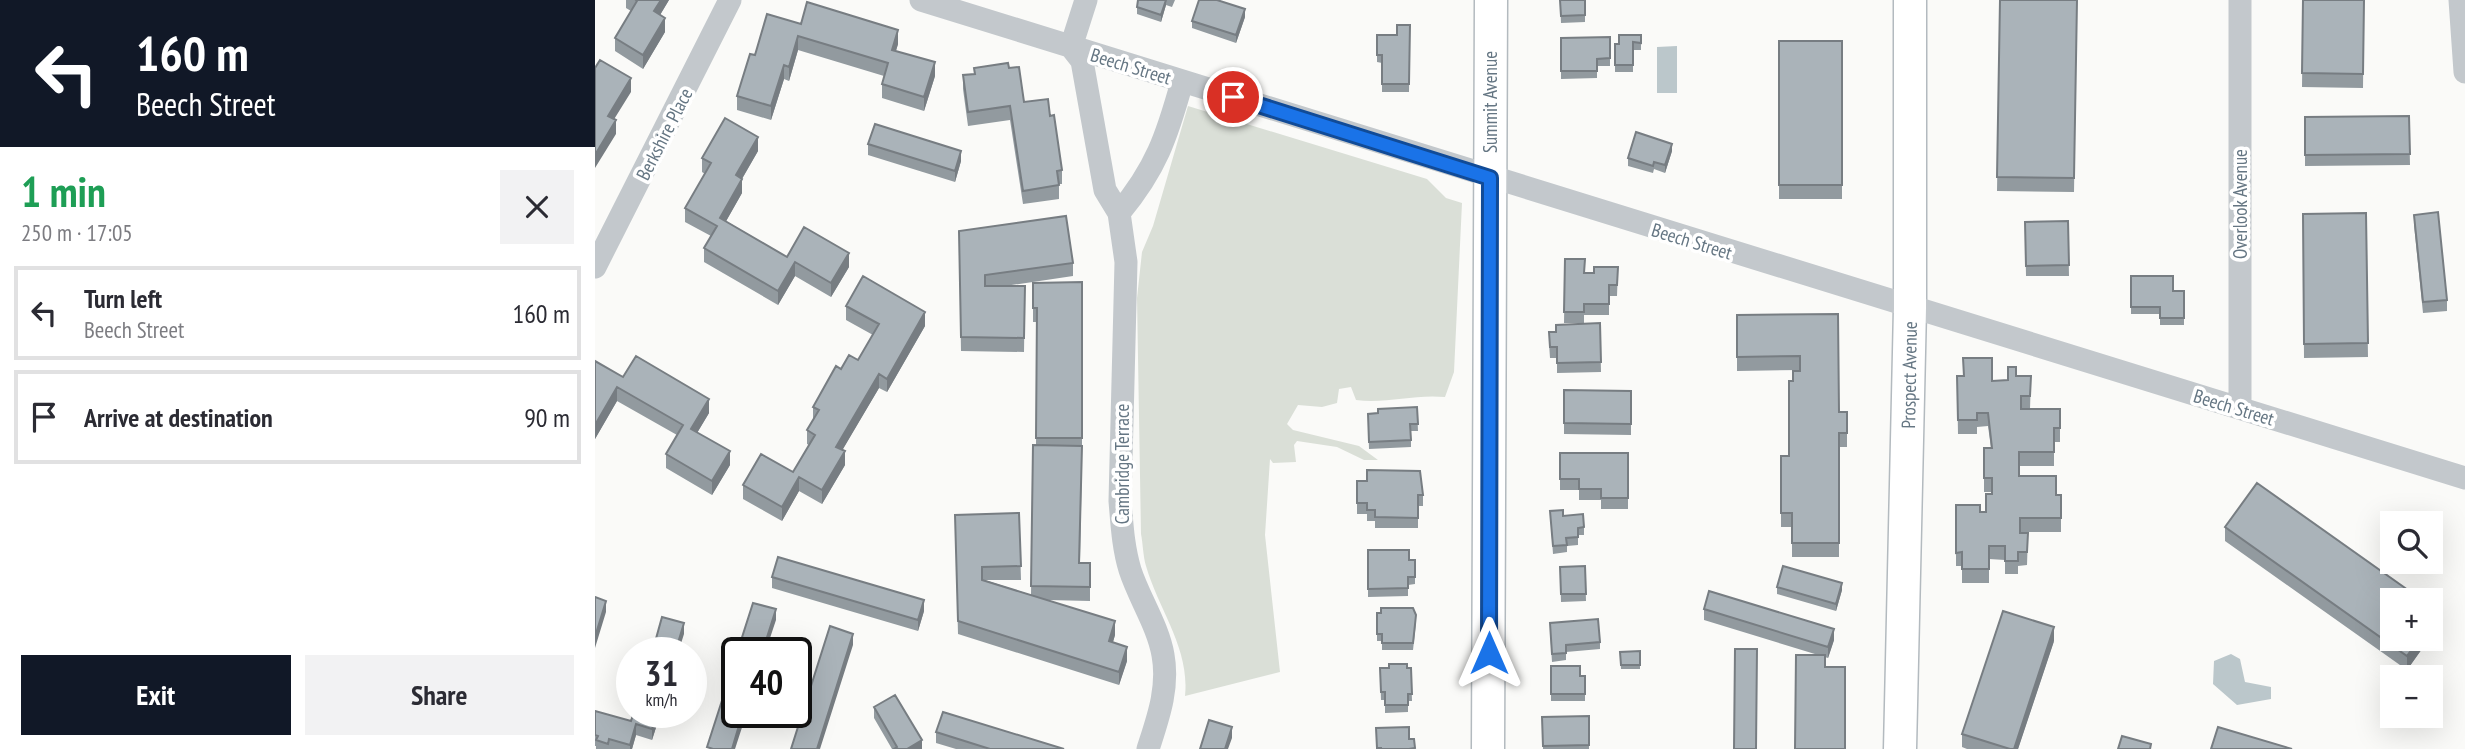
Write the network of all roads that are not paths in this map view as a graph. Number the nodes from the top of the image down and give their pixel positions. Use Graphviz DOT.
graph roads {
  1 [pos="730,0"];
  2 [pos="921,0"];
  3 [pos="1086,0"];
  4 [pos="1491,0"];
  5 [pos="1910,0"];
  6 [pos="2240,0"];
  7 [pos="2460,0"];
  8 [pos="1071,47"];
  9 [pos="2465,72"];
  10 [pos="1182,82"];
  11 [pos="1490,178"];
  12 [pos="1119,213"];
  13 [pos="595,267"];
  14 [pos="1910,308"];
  15 [pos="2240,408"];
  16 [pos="2465,478"];
  17 [pos="1148,749"];
  18 [pos="1489,749"];
  19 [pos="1900,749"];
  1 -- 13 [label="street, Berkshire Place"];
  2 -- 8 [label="street, Beech Street"];
  3 -- 8 [label="street"];
  4 -- 11 [label="street, Summit Avenue"];
  5 -- 14 [label="street, Prospect Avenue"];
  6 -- 15 [label="street, Overlook Avenue"];
  7 -- 9 [label="street"];
  8 -- 10 [label="street, Beech Street"];
  8 -- 12 [label="street, Cambridge Terrace"];
  10 -- 11 [label="street, Beech Street"];
  10 -- 12 [label="street"];
  11 -- 14 [label="street, Beech Street"];
  11 -- 18 [label="street, Summit Avenue"];
  12 -- 17 [label="street, Cambridge Terrace"];
  14 -- 15 [label="street, Beech Street"];
  14 -- 19 [label="street, Prospect Avenue"];
  15 -- 16 [label="street, Beech Street"];
}
